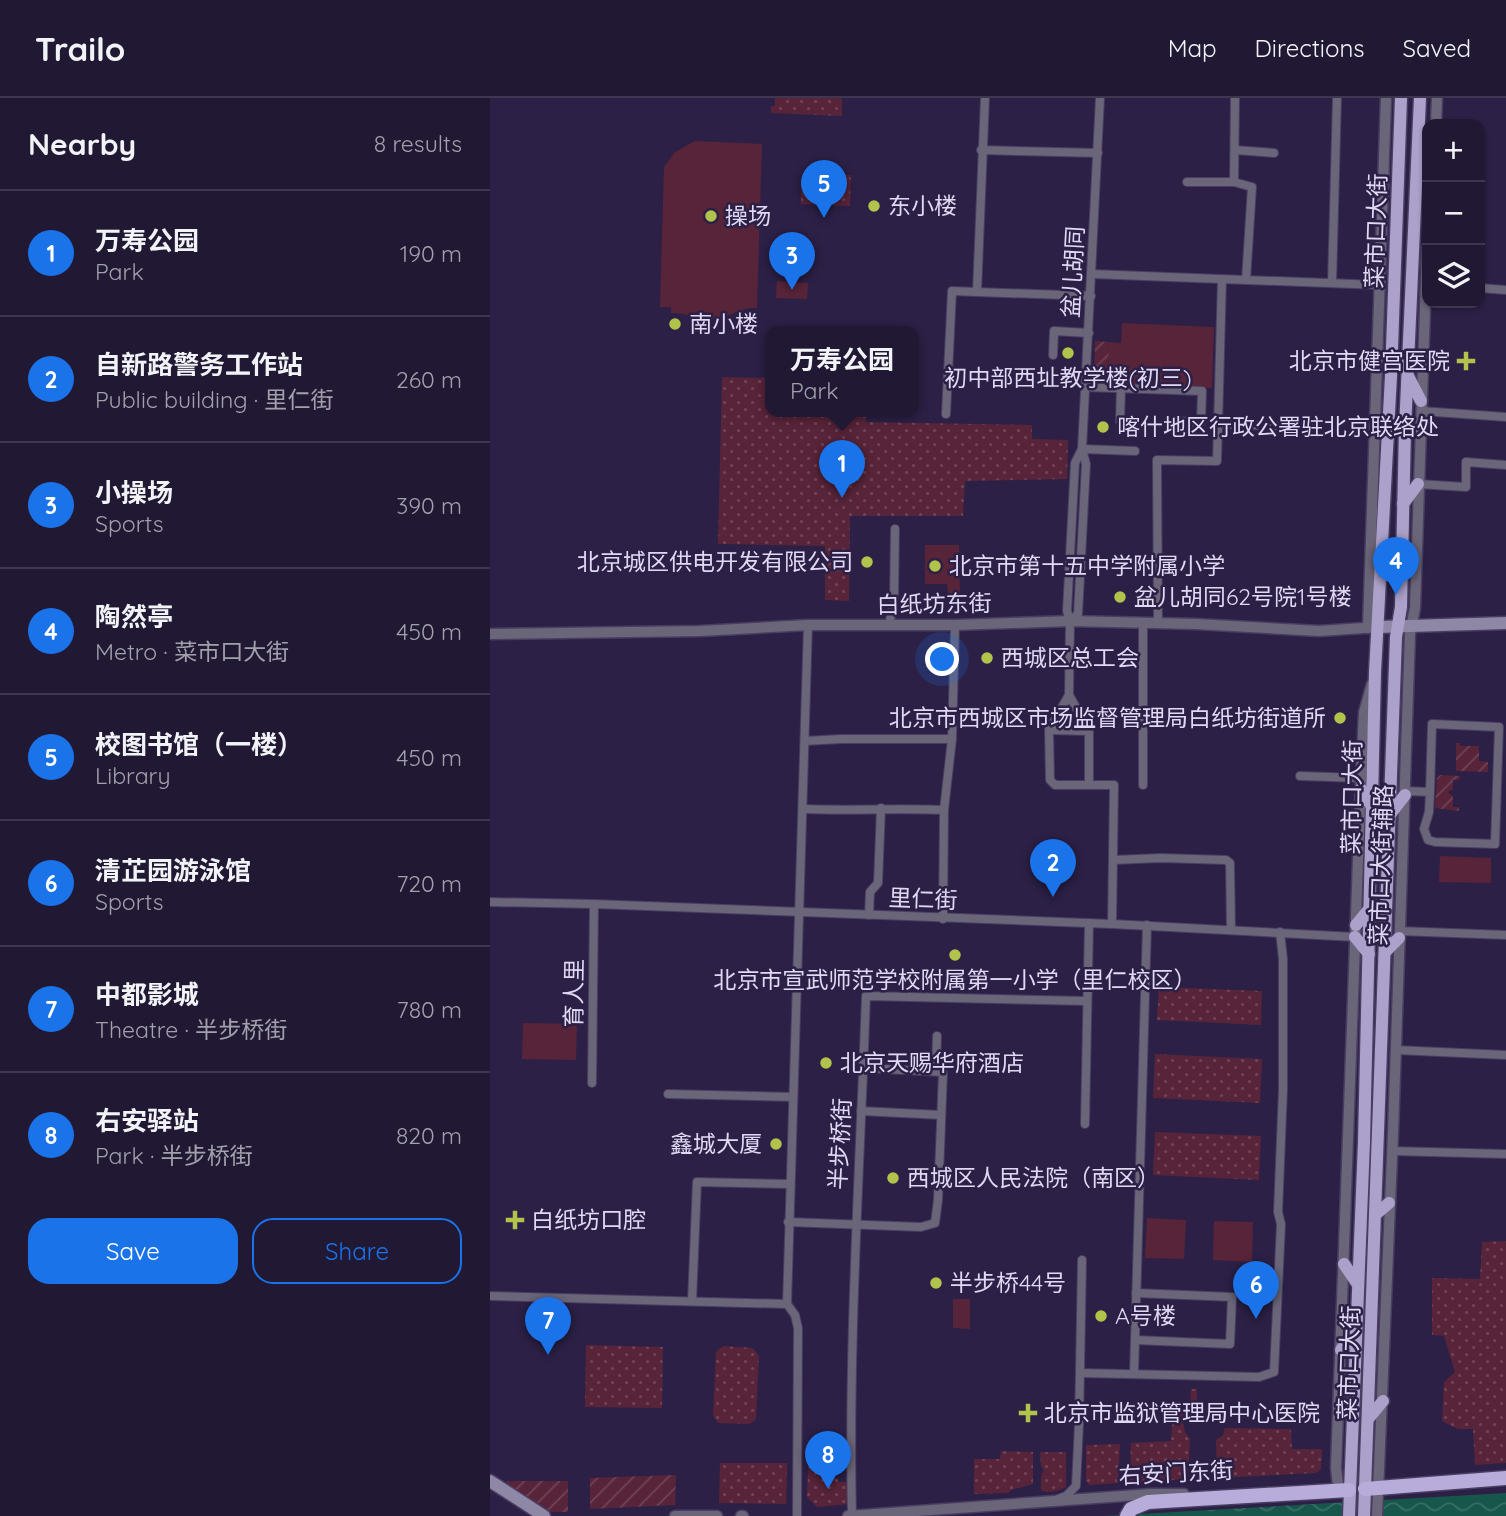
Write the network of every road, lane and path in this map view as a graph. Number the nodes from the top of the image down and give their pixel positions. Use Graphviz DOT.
graph roads {
  1 [pos="985,98"];
  2 [pos="1100,98"];
  3 [pos="1235,98"];
  4 [pos="1337,98"];
  5 [pos="1385,98"];
  6 [pos="1401,98"];
  7 [pos="1420,98"];
  8 [pos="1437,98"];
  9 [pos="1436,119"];
  10 [pos="981,150"];
  11 [pos="1235,150"];
  12 [pos="1098,153"];
  13 [pos="1274,153"];
  14 [pos="1187,182"];
  15 [pos="1234,182"];
  16 [pos="1422,206"];
  17 [pos="1415,212"];
  18 [pos="1092,274"];
  19 [pos="1222,279"];
  20 [pos="1246,280"];
  21 [pos="1332,283"];
  22 [pos="1379,285"];
  23 [pos="1485,288"];
  24 [pos="1506,290"];
  25 [pos="977,292"];
  26 [pos="1091,296"];
  27 [pos="1425,308"];
  28 [pos="1089,333"];
  29 [pos="1053,355"];
  30 [pos="1407,376"];
  31 [pos="1085,387"];
  32 [pos="1121,388"];
  33 [pos="1421,406"];
  34 [pos="946,414"];
  35 [pos="1506,417"];
  36 [pos="1169,421"];
  37 [pos="1120,422"];
  38 [pos="1219,424"];
  39 [pos="1313,427"];
  40 [pos="1082,449"];
  41 [pos="1135,451"];
  42 [pos="1506,465"];
  43 [pos="1418,484"];
  44 [pos="1403,505"];
  45 [pos="895,529"];
  46 [pos="1070,621"];
  47 [pos="1143,623"];
  48 [pos="1506,623"];
  49 [pos="1158,624"];
  50 [pos="1404,624"];
  51 [pos="808,625"];
  52 [pos="955,625"];
  53 [pos="889,626"];
  54 [pos="1373,627"];
  55 [pos="490,634"];
  56 [pos="1375,672"];
  57 [pos="1069,695"];
  58 [pos="1049,730"];
  59 [pos="1089,731"];
  60 [pos="952,739"];
  61 [pos="805,741"];
  62 [pos="1300,776"];
  63 [pos="1361,784"];
  64 [pos="1090,785"];
  65 [pos="1143,785"];
  66 [pos="1430,792"];
  67 [pos="1405,793"];
  68 [pos="1373,807"];
  69 [pos="881,808"];
  70 [pos="803,809"];
  71 [pos="944,810"];
  72 [pos="1391,814"];
  73 [pos="1113,860"];
  74 [pos="490,902"];
  75 [pos="594,904"];
  76 [pos="1370,908"];
  77 [pos="799,912"];
  78 [pos="1387,914"];
  79 [pos="869,915"];
  80 [pos="943,919"];
  81 [pos="1089,923"];
  82 [pos="1112,924"];
  83 [pos="1146,925"];
  84 [pos="1231,930"];
  85 [pos="1355,931"];
  86 [pos="1280,932"];
  87 [pos="1399,932"];
  88 [pos="1506,935"];
  89 [pos="1385,951"];
  90 [pos="1369,954"];
  91 [pos="1087,1001"];
  92 [pos="937,1036"];
  93 [pos="1395,1049"];
  94 [pos="1506,1055"];
  95 [pos="863,1068"];
  96 [pos="936,1072"];
  97 [pos="592,1083"];
  98 [pos="668,1094"];
  99 [pos="793,1097"];
  100 [pos="861,1111"];
  101 [pos="941,1115"];
  102 [pos="1086,1124"];
  103 [pos="1392,1151"];
  104 [pos="1506,1154"];
  105 [pos="790,1184"];
  106 [pos="1389,1203"];
  107 [pos="1375,1215"];
  108 [pos="788,1222"];
  109 [pos="855,1224"];
  110 [pos="1082,1260"];
  111 [pos="1344,1264"];
  112 [pos="1357,1283"];
  113 [pos="1136,1293"];
  114 [pos="490,1296"];
  115 [pos="692,1301"];
  116 [pos="787,1304"];
  117 [pos="1355,1332"];
  118 [pos="1135,1340"];
  119 [pos="1340,1350"];
  120 [pos="1081,1373"];
  121 [pos="1134,1374"];
  122 [pos="1383,1401"];
  123 [pos="1368,1419"];
  124 [pos="1506,1476"];
  125 [pos="490,1481"];
  126 [pos="1076,1486"];
  127 [pos="1346,1489"];
  128 [pos="1372,1490"];
  129 [pos="1151,1494"];
  130 [pos="1099,1498"];
  131 [pos="1039,1502"];
  132 [pos="1124,1513"];
  133 [pos="544,1516"];
  134 [pos="675,1516"];
  135 [pos="717,1516"];
  136 [pos="797,1516"];
  137 [pos="850,1516"];
  138 [pos="1349,1516"];
  139 [pos="1364,1516"];
  140 [pos="1377,1516"];
  1 -- 10 [label="street"];
  2 -- 12 [label="street, 盆儿胡同"];
  3 -- 11 [label="street"];
  4 -- 21 [label="street"];
  5 -- 22 [label="street"];
  6 -- 54 [label="main road, 菜市口大街"];
  7 -- 17 [label="main road, 菜市口大街"];
  8 -- 9 [label="street"];
  10 -- 12 [label="street"];
  10 -- 25 [label="street"];
  11 -- 13 [label="street"];
  11 -- 15 [label="street"];
  12 -- 18 [label="street, 盆儿胡同"];
  14 -- 15 [label="street"];
  15 -- 20 [label="street"];
  16 -- 17 [label="main road"];
  17 -- 30 [label="main road, 菜市口大街"];
  18 -- 19 [label="street"];
  18 -- 26 [label="street, 盆儿胡同"];
  19 -- 20 [label="street"];
  19 -- 38 [label="street"];
  20 -- 21 [label="street"];
  21 -- 22 [label="street"];
  22 -- 54 [label="street"];
  23 -- 24 [label="street"];
  25 -- 26 [label="street"];
  25 -- 34 [label="street"];
  26 -- 28 [label="street, 盆儿胡同"];
  27 -- 33 [label="street, 菜市口大街辅路"];
  28 -- 29 [label="street"];
  28 -- 31 [label="street, 盆儿胡同"];
  30 -- 33 [label="main road"];
  30 -- 44 [label="main road, 菜市口大街"];
  31 -- 32 [label="street"];
  31 -- 40 [label="street, 盆儿胡同"];
  32 -- 36 [label="street"];
  32 -- 37 [label="street"];
  33 -- 35 [label="street"];
  33 -- 43 [label="street, 菜市口大街辅路"];
  38 -- 39 [label="street"];
  38 -- 49 [label="street"];
  40 -- 41 [label="street"];
  40 -- 46 [label="street, 盆儿胡同"];
  42 -- 43 [label="street"];
  43 -- 44 [label="main road"];
  43 -- 50 [label="street, 菜市口大街辅路"];
  44 -- 50 [label="main road, 菜市口大街"];
  45 -- 53 [label="street"];
  46 -- 47 [label="street, 白纸坊东街"];
  46 -- 52 [label="street, 白纸坊东街"];
  46 -- 57 [label="street, 盆儿胡同"];
  47 -- 49 [label="street, 白纸坊东街"];
  47 -- 65 [label="street"];
  48 -- 50 [label="main road"];
  49 -- 54 [label="street, 白纸坊东街"];
  50 -- 54 [label="main road"];
  50 -- 67 [label="street, 菜市口大街辅路"];
  50 -- 72 [label="main road, 菜市口大街"];
  51 -- 53 [label="street, 白纸坊东街"];
  51 -- 55 [label="street, 白纸坊东街"];
  51 -- 61 [label="street, 半步桥街"];
  52 -- 53 [label="street, 白纸坊东街"];
  52 -- 60 [label="street"];
  54 -- 56 [label="main road, 菜市口大街"];
  56 -- 63 [label="street"];
  56 -- 68 [label="main road, 菜市口大街"];
  57 -- 58 [label="street"];
  57 -- 59 [label="street"];
  58 -- 59 [label="street"];
  58 -- 64 [label="street"];
  59 -- 64 [label="street"];
  60 -- 61 [label="street"];
  60 -- 71 [label="street"];
  61 -- 70 [label="street, 半步桥街"];
  62 -- 63 [label="street"];
  63 -- 68 [label="main road"];
  63 -- 85 [label="street"];
  64 -- 73 [label="street"];
  66 -- 66 [label="street"];
  66 -- 67 [label="street"];
  67 -- 72 [label="main road"];
  67 -- 87 [label="street, 菜市口大街辅路"];
  68 -- 76 [label="main road, 菜市口大街"];
  69 -- 70 [label="street"];
  69 -- 71 [label="street"];
  69 -- 79 [label="street"];
  70 -- 77 [label="street, 半步桥街"];
  71 -- 80 [label="street"];
  72 -- 78 [label="main road, 菜市口大街"];
  73 -- 82 [label="street"];
  73 -- 84 [label="street"];
  74 -- 75 [label="street, 里仁街"];
  75 -- 77 [label="street, 里仁街"];
  75 -- 97 [label="street, 育人里"];
  76 -- 85 [label="main road"];
  76 -- 90 [label="main road, 菜市口大街"];
  77 -- 79 [label="street, 里仁街"];
  77 -- 99 [label="street, 半步桥街"];
  78 -- 87 [label="main road"];
  78 -- 89 [label="main road, 菜市口大街"];
  79 -- 80 [label="street, 里仁街"];
  80 -- 81 [label="street, 里仁街"];
  81 -- 82 [label="street, 里仁街"];
  81 -- 91 [label="street"];
  82 -- 83 [label="street, 里仁街"];
  83 -- 84 [label="street, 里仁街"];
  83 -- 113 [label="street"];
  84 -- 86 [label="street, 里仁街"];
  85 -- 86 [label="street, 里仁街"];
  85 -- 90 [label="main road"];
  85 -- 111 [label="street"];
  86 -- 121 [label="street"];
  87 -- 88 [label="street"];
  87 -- 89 [label="main road"];
  87 -- 93 [label="street, 菜市口大街辅路"];
  89 -- 107 [label="main road, 菜市口大街"];
  90 -- 112 [label="main road, 菜市口大街"];
  91 -- 95 [label="street, 半步桥街"];
  91 -- 102 [label="street"];
  92 -- 96 [label="street"];
  93 -- 94 [label="street"];
  93 -- 103 [label="street, 菜市口大街辅路"];
  95 -- 96 [label="street"];
  95 -- 100 [label="street, 半步桥街"];
  96 -- 101 [label="street"];
  98 -- 99 [label="street"];
  99 -- 105 [label="street, 半步桥街"];
  100 -- 101 [label="street"];
  100 -- 109 [label="street, 半步桥街"];
  101 -- 109 [label="street"];
  103 -- 104 [label="street"];
  103 -- 106 [label="street, 菜市口大街辅路"];
  105 -- 108 [label="street, 半步桥街"];
  105 -- 115 [label="street"];
  106 -- 107 [label="main road"];
  106 -- 122 [label="street, 菜市口大街辅路"];
  107 -- 123 [label="main road, 菜市口大街"];
  108 -- 109 [label="street"];
  108 -- 116 [label="street, 半步桥街"];
  109 -- 137 [label="street, 半步桥街"];
  110 -- 120 [label="street"];
  111 -- 112 [label="main road"];
  111 -- 119 [label="street"];
  112 -- 117 [label="main road, 菜市口大街"];
  113 -- 118 [label="street"];
  113 -- 118 [label="street"];
  114 -- 115 [label="street"];
  115 -- 116 [label="street"];
  116 -- 136 [label="street, 半步桥街"];
  117 -- 119 [label="main road"];
  117 -- 127 [label="main road, 菜市口大街"];
  118 -- 121 [label="street"];
  119 -- 127 [label="street"];
  120 -- 121 [label="street"];
  120 -- 126 [label="street"];
  122 -- 123 [label="main road"];
  122 -- 128 [label="street, 菜市口大街辅路"];
  123 -- 128 [label="main road, 菜市口大街"];
  124 -- 128 [label="highway"];
  125 -- 133 [label="main road"];
  126 -- 130 [label="street"];
  126 -- 131 [label="street"];
  127 -- 128 [label="street, 右安门东街"];
  127 -- 129 [label="street, 右安门东街"];
  127 -- 132 [label="highway"];
  127 -- 138 [label="main road, 菜市口大街"];
  128 -- 139 [label="main road, 菜市口大街"];
  128 -- 140 [label="street, 菜市口大街辅路"];
  129 -- 130 [label="street, 右安门东街"];
  129 -- 132 [label="highway"];
  130 -- 131 [label="street, 右安门东街"];
  131 -- 137 [label="street, 右安门东街"];
  134 -- 135 [label="street"];
}
